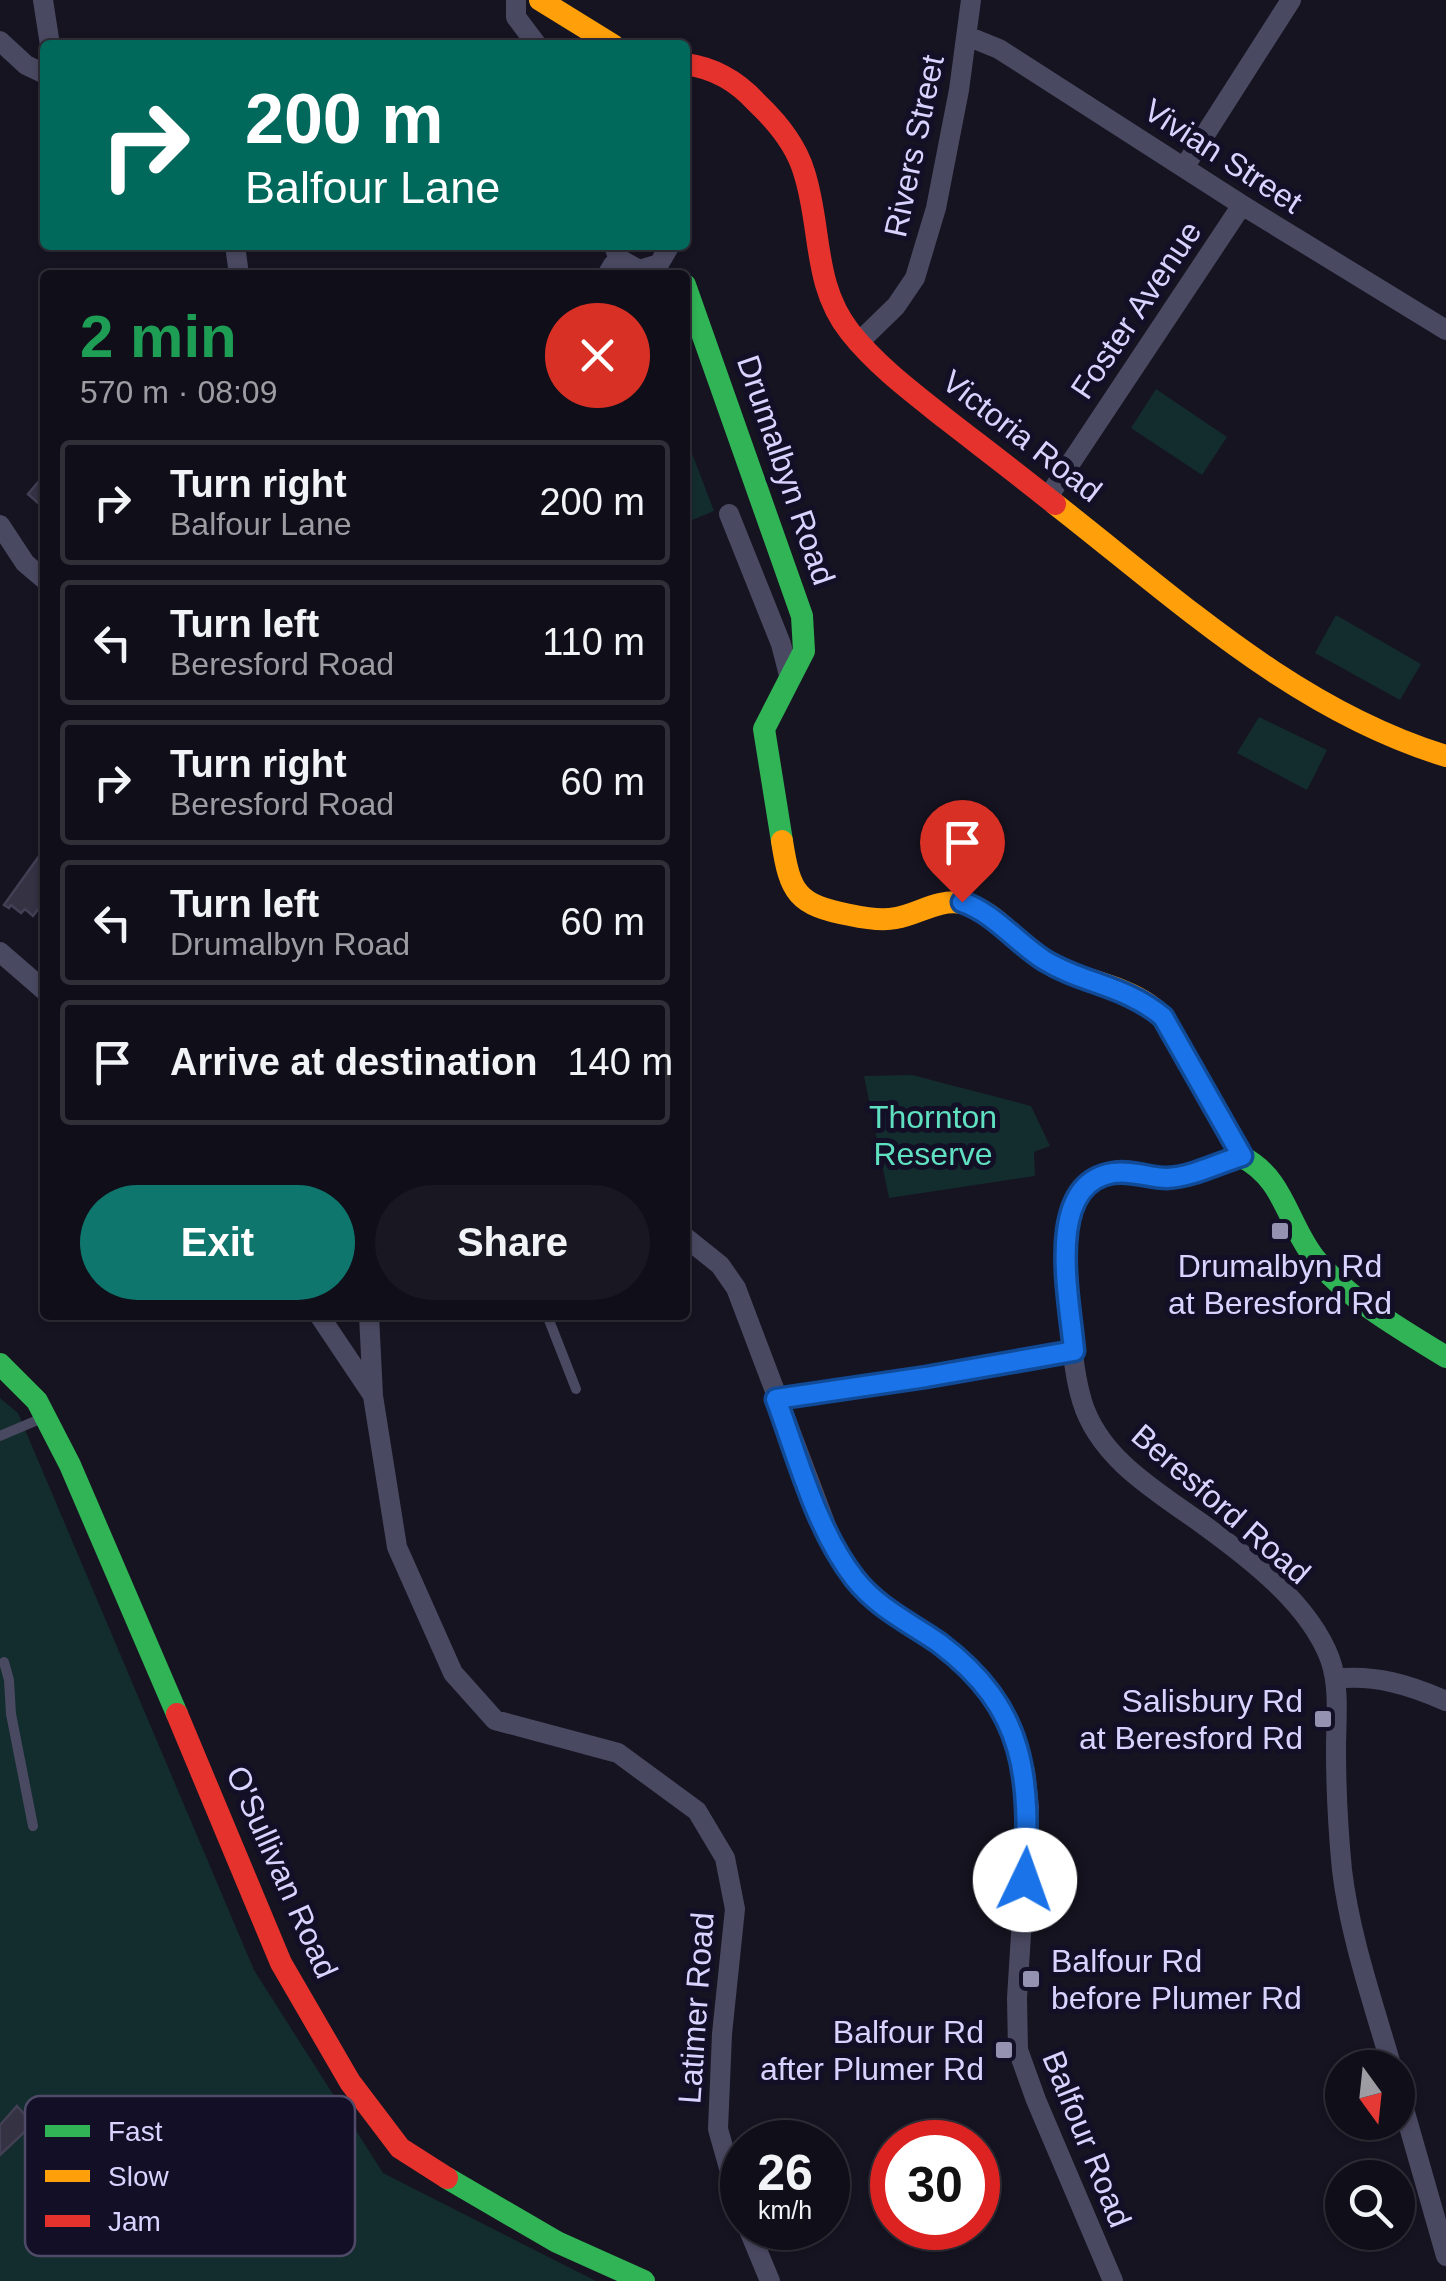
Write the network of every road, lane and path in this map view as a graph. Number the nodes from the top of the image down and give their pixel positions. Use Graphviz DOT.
graph roads {
  1 [pos="42,0"];
  2 [pos="516,0"];
  3 [pos="540,0"];
  4 [pos="971,0"];
  5 [pos="1291,0"];
  6 [pos="967,36"];
  7 [pos="0,40"];
  8 [pos="49,40"];
  9 [pos="533,40"];
  10 [pos="605,40"];
  11 [pos="690,65"];
  12 [pos="40,72"];
  13 [pos="1185,166"];
  14 [pos="1242,206"];
  15 [pos="616,250"];
  16 [pos="668,250"];
  17 [pos="627,266"];
  18 [pos="610,270"];
  19 [pos="639,270"];
  20 [pos="639,270"];
  21 [pos="690,299"];
  22 [pos="1446,330"];
  23 [pos="858,343"];
  24 [pos="1048,497"];
  25 [pos="729,514"];
  26 [pos="0,525"];
  27 [pos="40,576"];
  28 [pos="790,678"];
  29 [pos="1446,756"];
  30 [pos="0,952"];
  31 [pos="40,986"];
  32 [pos="1242,1156"];
  33 [pos="690,1241"];
  34 [pos="322,1320"];
  35 [pos="369,1320"];
  36 [pos="549,1320"];
  37 [pos="1074,1351"];
  38 [pos="1446,1357"];
  39 [pos="0,1364"];
  40 [pos="576,1389"];
  41 [pos="373,1396"];
  42 [pos="776,1399"];
  43 [pos="45,1417"];
  44 [pos="0,1436"];
  45 [pos="4,1662"];
  46 [pos="1335,1678"];
  47 [pos="1446,1701"];
  48 [pos="34,1826"];
  49 [pos="1387,2050"];
  50 [pos="720,2136"];
  51 [pos="1413,2140"];
  52 [pos="757,2250"];
  53 [pos="1446,2256"];
  54 [pos="644,2281"];
  55 [pos="770,2281"];
  56 [pos="1113,2281"];
  1 -- 8 [label="street"];
  2 -- 9 [label="street"];
  3 -- 10 [label="street"];
  4 -- 6 [label="street, Rivers Street"];
  5 -- 13 [label="street"];
  6 -- 13 [label="street, Vivian Street"];
  6 -- 23 [label="street, Rivers Street"];
  7 -- 12 [label="street"];
  11 -- 23 [label="street, Victoria Road"];
  13 -- 14 [label="street, Vivian Street"];
  14 -- 22 [label="street, Vivian Street"];
  14 -- 24 [label="street, Foster Avenue"];
  15 -- 17 [label="street"];
  16 -- 19 [label="street"];
  17 -- 18 [label="street"];
  17 -- 20 [label="street"];
  21 -- 28 [label="street, Drumalbyn Road"];
  23 -- 24 [label="street, Victoria Road"];
  24 -- 29 [label="street, Victoria Road"];
  25 -- 28 [label="street, Drumalbyn Road"];
  26 -- 27 [label="street"];
  28 -- 32 [label="street, Drumalbyn Road"];
  30 -- 31 [label="street"];
  32 -- 37 [label="street, Beresford Road"];
  32 -- 38 [label="street, Drumalbyn Road"];
  33 -- 42 [label="street, Balfour Road"];
  34 -- 41 [label="street"];
  35 -- 41 [label="street, Latimer Road"];
  36 -- 40 [label="lane"];
  37 -- 42 [label="lane"];
  37 -- 46 [label="street, Beresford Road"];
  39 -- 43 [label="street, O'Sullivan Road"];
  41 -- 50 [label="street, Latimer Road"];
  42 -- 56 [label="street, Balfour Road"];
  43 -- 44 [label="lane"];
  43 -- 54 [label="street, O'Sullivan Road"];
  45 -- 48 [label="lane"];
  46 -- 47 [label="street"];
  46 -- 49 [label="street"];
  51 -- 53 [label="street"];
  52 -- 55 [label="street"];
}
